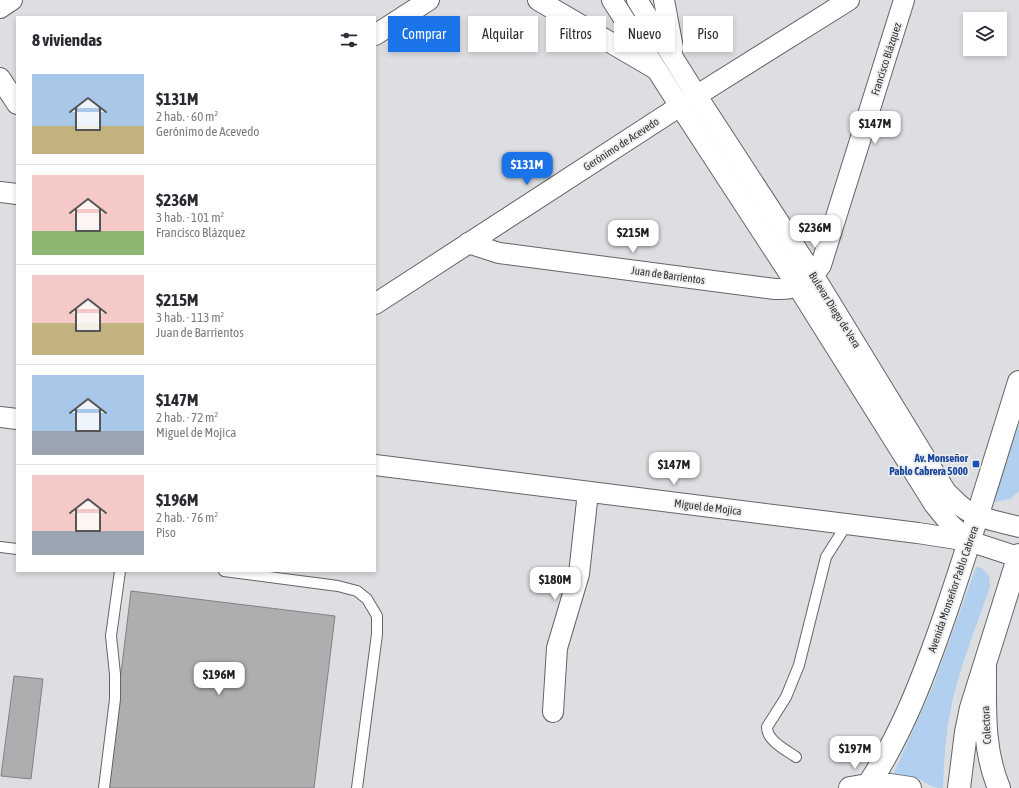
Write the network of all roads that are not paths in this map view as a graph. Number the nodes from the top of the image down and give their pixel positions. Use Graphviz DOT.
graph roads {
  1 [pos="12,0"];
  2 [pos="429,0"];
  3 [pos="538,0"];
  4 [pos="612,0"];
  5 [pos="637,0"];
  6 [pos="664,0"];
  7 [pos="849,0"];
  8 [pos="904,0"];
  9 [pos="0,8"];
  10 [pos="376,33"];
  11 [pos="675,60"];
  12 [pos="658,70"];
  13 [pos="0,78"];
  14 [pos="697,96"];
  15 [pos="16,102"];
  16 [pos="680,106"];
  17 [pos="0,192"];
  18 [pos="16,194"];
  19 [pos="468,243"];
  20 [pos="806,282"];
  21 [pos="376,303"];
  22 [pos="1019,382"];
  23 [pos="0,417"];
  24 [pos="16,419"];
  25 [pos="376,465"];
  26 [pos="588,492"];
  27 [pos="977,515"];
  28 [pos="847,524"];
  29 [pos="1019,527"];
  30 [pos="969,541"];
  31 [pos="0,547"];
  32 [pos="16,549"];
  33 [pos="1019,556"];
  34 [pos="120,572"];
  35 [pos="232,572"];
  36 [pos="985,661"];
  37 [pos="553,712"];
  38 [pos="796,757"];
  39 [pos="861,787"];
  40 [pos="104,788"];
  41 [pos="357,788"];
  42 [pos="910,788"];
  43 [pos="959,788"];
  44 [pos="999,788"];
  1 -- 9 [label="street"];
  2 -- 10 [label="street"];
  3 -- 12 [label="street"];
  4 -- 12 [label="street, Bulevar Diego de Vera"];
  5 -- 11 [label="street, Bulevar Diego de Vera"];
  6 -- 11 [label="street"];
  7 -- 14 [label="street, Gerónimo de Acevedo"];
  8 -- 20 [label="street, Francisco Blázquez"];
  11 -- 14 [label="street, Bulevar Diego de Vera"];
  12 -- 16 [label="street, Bulevar Diego de Vera"];
  13 -- 15 [label="street"];
  14 -- 16 [label="street, Gerónimo de Acevedo"];
  14 -- 20 [label="street, Bulevar Diego de Vera"];
  16 -- 19 [label="street, Gerónimo de Acevedo"];
  16 -- 20 [label="street, Bulevar Diego de Vera"];
  17 -- 18 [label="street"];
  19 -- 20 [label="street, Juan de Barrientos"];
  19 -- 21 [label="street, Gerónimo de Acevedo"];
  20 -- 27 [label="street, Bulevar Diego de Vera"];
  20 -- 30 [label="street, Bulevar Diego de Vera"];
  22 -- 27 [label="main road, Avenida Monseñor Pablo Cabrera"];
  23 -- 24 [label="street"];
  25 -- 26 [label="street, Miguel de Mojica"];
  26 -- 28 [label="street, Miguel de Mojica"];
  26 -- 37 [label="street"];
  27 -- 29 [label="street, Bulevar Diego de Vera"];
  27 -- 30 [label="main road, Avenida Monseñor Pablo Cabrera"];
  28 -- 30 [label="street, Miguel de Mojica"];
  28 -- 38 [label="lane"];
  30 -- 33 [label="street"];
  30 -- 39 [label="main road, Avenida Monseñor Pablo Cabrera"];
  31 -- 32 [label="lane"];
  33 -- 36 [label="main road"];
  34 -- 40 [label="lane"];
  35 -- 41 [label="lane"];
  36 -- 43 [label="main road"];
  36 -- 44 [label="main road, Colectora"];
  39 -- 42 [label="main road"];
}
